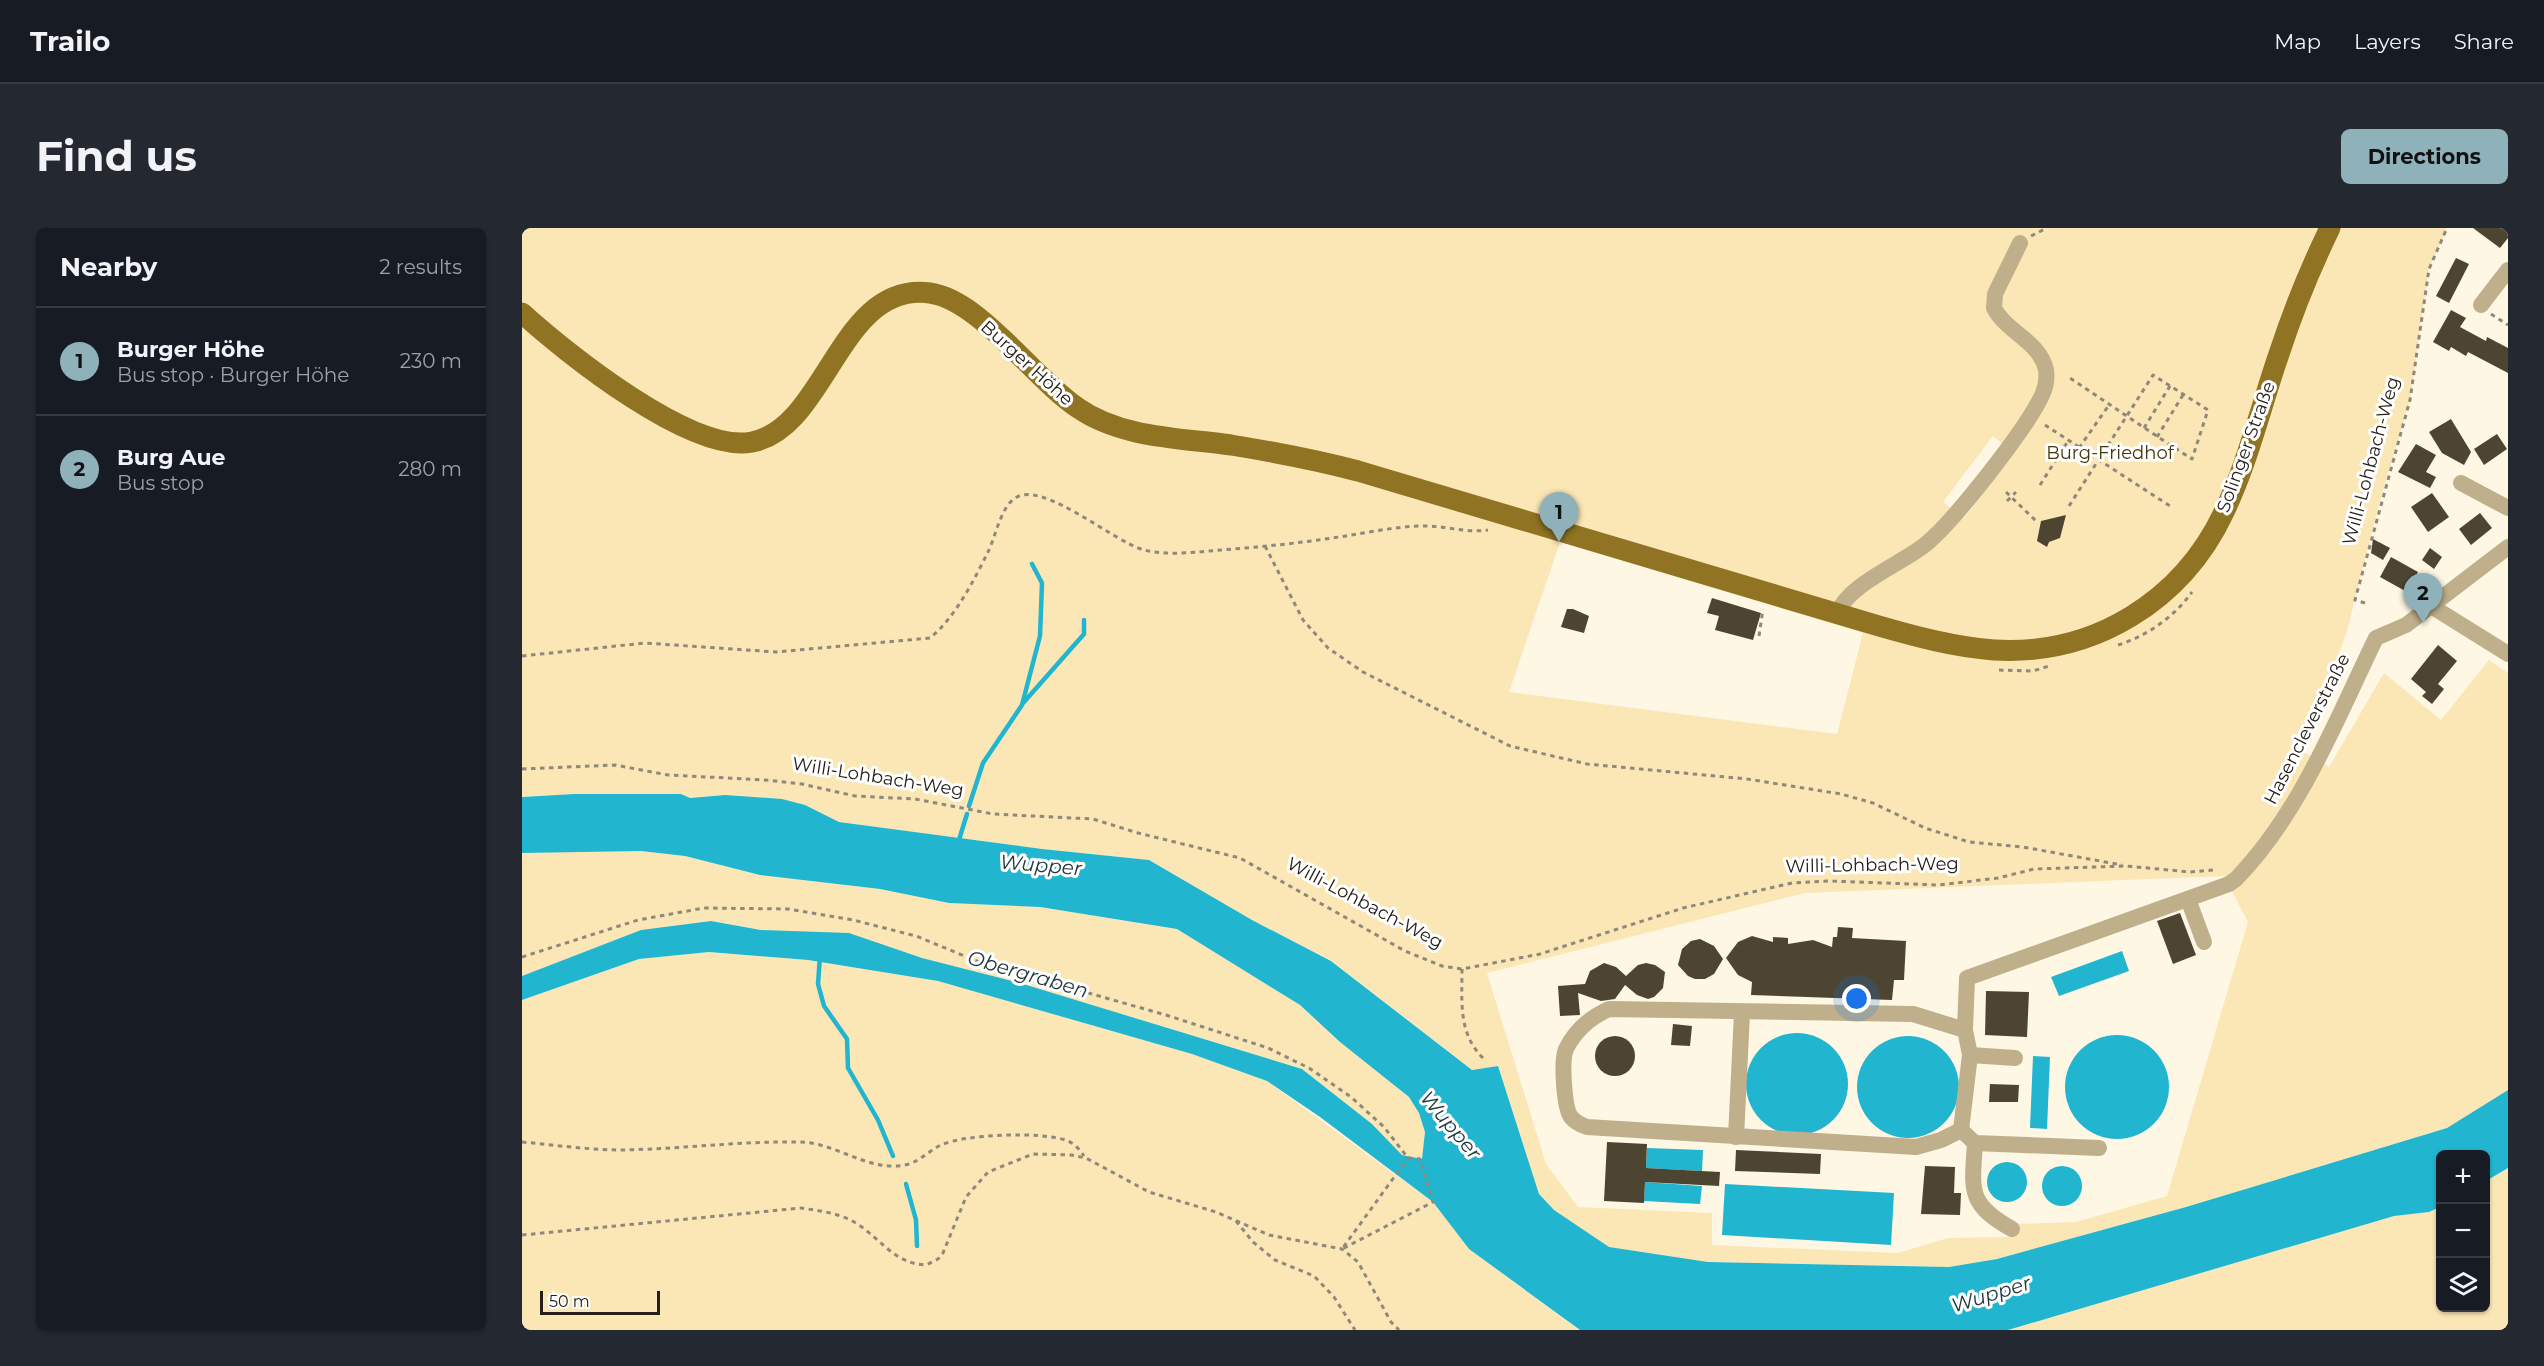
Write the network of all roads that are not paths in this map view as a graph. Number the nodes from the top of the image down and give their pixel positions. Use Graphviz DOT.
graph roads {
  1 [pos="2330,228"];
  2 [pos="2019,243"];
  3 [pos="2508,270"];
  4 [pos="2481,305"];
  5 [pos="522,313"];
  6 [pos="2461,483"];
  7 [pos="2508,508"];
  8 [pos="2508,548"];
  9 [pos="2431,606"];
  10 [pos="1837,614"];
  11 [pos="1934,641"];
  12 [pos="2508,654"];
  13 [pos="2188,898"];
  14 [pos="2204,942"];
  15 [pos="1742,1013"];
  16 [pos="1965,1030"];
  17 [pos="1970,1055"];
  18 [pos="2015,1058"];
  19 [pos="1961,1130"];
  20 [pos="1736,1137"];
  21 [pos="1975,1143"];
  22 [pos="2099,1148"];
  23 [pos="2012,1229"];
  1 -- 11 [label="main road, Solinger Straße"];
  2 -- 10 [label="street"];
  3 -- 4 [label="street"];
  5 -- 10 [label="main road, Burger Höhe"];
  6 -- 7 [label="street"];
  8 -- 9 [label="street, Hasencleverstraße"];
  9 -- 12 [label="street"];
  9 -- 13 [label="street, Hasencleverstraße"];
  10 -- 11 [label="main road, Burger Höhe"];
  13 -- 14 [label="street"];
  13 -- 16 [label="street"];
  15 -- 16 [label="street"];
  15 -- 20 [label="street"];
  15 -- 20 [label="street"];
  16 -- 17 [label="street"];
  17 -- 18 [label="street"];
  17 -- 19 [label="street"];
  19 -- 20 [label="street"];
  19 -- 21 [label="street"];
  21 -- 22 [label="street"];
  21 -- 23 [label="street"];
}
